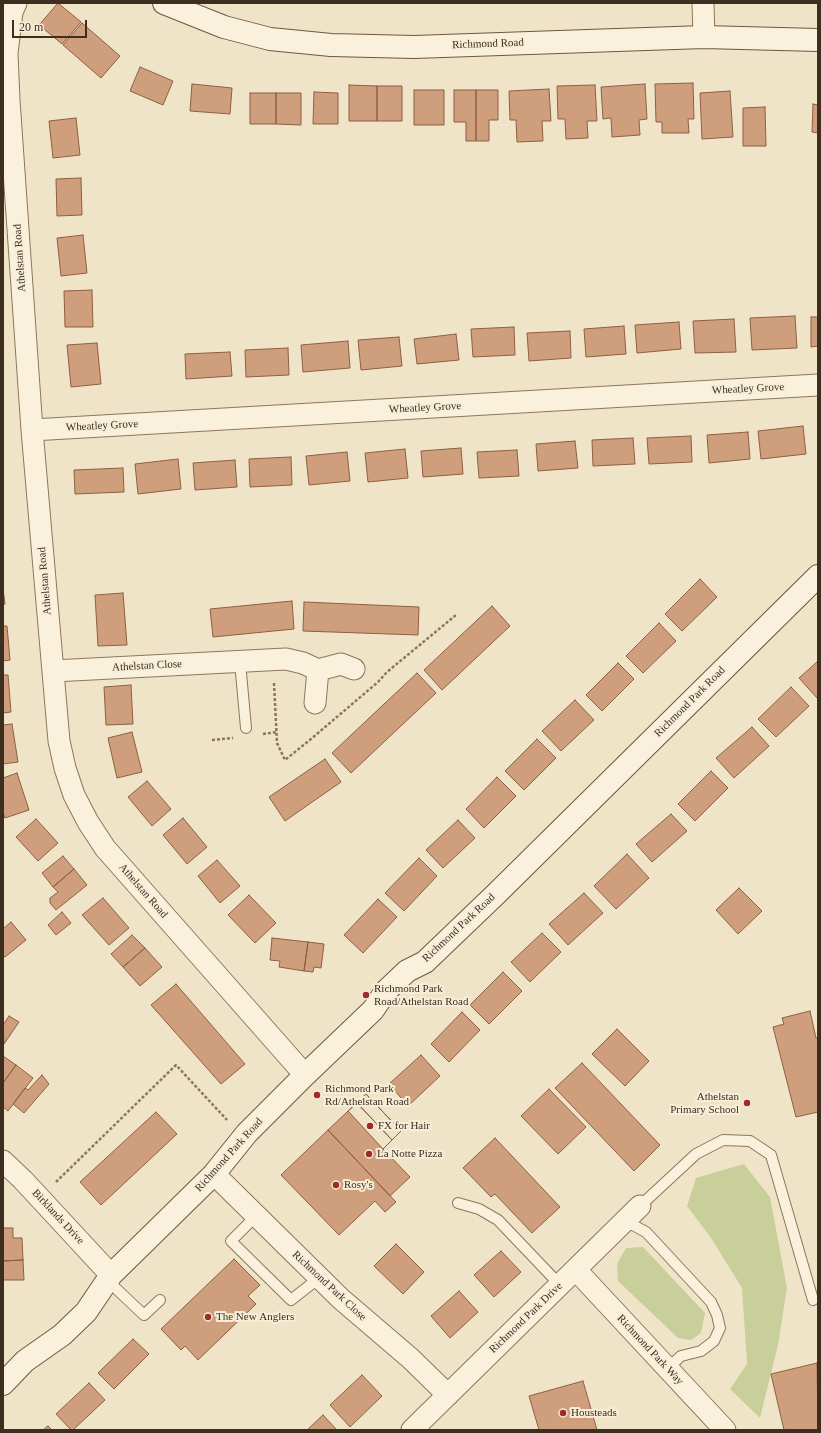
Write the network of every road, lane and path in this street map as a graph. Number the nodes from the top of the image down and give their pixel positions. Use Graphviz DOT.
graph roads {
  1 [pos="16,3"];
  2 [pos="164,3"];
  3 [pos="703,3"];
  4 [pos="704,37"];
  5 [pos="818,40"];
  6 [pos="818,386"];
  7 [pos="32,430"];
  8 [pos="818,576"];
  9 [pos="456,615"];
  10 [pos="240,662"];
  11 [pos="354,669"];
  12 [pos="318,670"];
  13 [pos="53,671"];
  14 [pos="274,682"];
  15 [pos="315,703"];
  16 [pos="246,728"];
  17 [pos="305,1075"];
  18 [pos="230,1124"];
  19 [pos="3,1161"];
  20 [pos="214,1174"];
  21 [pos="51,1187"];
  22 [pos="458,1203"];
  23 [pos="640,1206"];
  24 [pos="256,1216"];
  25 [pos="620,1226"];
  26 [pos="576,1270"];
  27 [pos="110,1278"];
  28 [pos="319,1278"];
  29 [pos="560,1285"];
  30 [pos="160,1300"];
  31 [pos="813,1300"];
  32 [pos="668,1368"];
  33 [pos="3,1384"];
  34 [pos="448,1395"];
  35 [pos="412,1430"];
  36 [pos="725,1430"];
  1 -- 7 [label="street, Athelstan Road"];
  2 -- 4 [label="street, Richmond Road"];
  3 -- 4 [label="street"];
  4 -- 5 [label="street, Richmond Road"];
  6 -- 7 [label="street, Wheatley Grove"];
  7 -- 13 [label="street, Athelstan Road"];
  8 -- 17 [label="street, Richmond Park Road"];
  9 -- 14 [label="path"];
  10 -- 12 [label="street, Athelstan Close"];
  10 -- 13 [label="street, Athelstan Close"];
  10 -- 16 [label="lane"];
  11 -- 12 [label="street"];
  12 -- 15 [label="street"];
  13 -- 17 [label="street, Athelstan Road"];
  17 -- 20 [label="street, Richmond Park Road"];
  18 -- 21 [label="path"];
  19 -- 27 [label="street, Birklands Drive"];
  20 -- 24 [label="street, Richmond Park Close"];
  20 -- 27 [label="street, Richmond Park Road"];
  22 -- 29 [label="lane"];
  23 -- 25 [label="street, Richmond Park Drive"];
  23 -- 31 [label="lane"];
  24 -- 28 [label="street, Richmond Park Close"];
  24 -- 28 [label="lane"];
  25 -- 26 [label="street, Richmond Park Drive"];
  25 -- 32 [label="lane"];
  26 -- 29 [label="street, Richmond Park Drive"];
  26 -- 32 [label="street, Richmond Park Way"];
  27 -- 30 [label="lane"];
  27 -- 33 [label="street, Richmond Park Road"];
  28 -- 34 [label="street, Richmond Park Close"];
  29 -- 34 [label="street, Richmond Park Drive"];
  32 -- 36 [label="street, Richmond Park Way"];
  34 -- 35 [label="street, Richmond Park Drive"];
}
